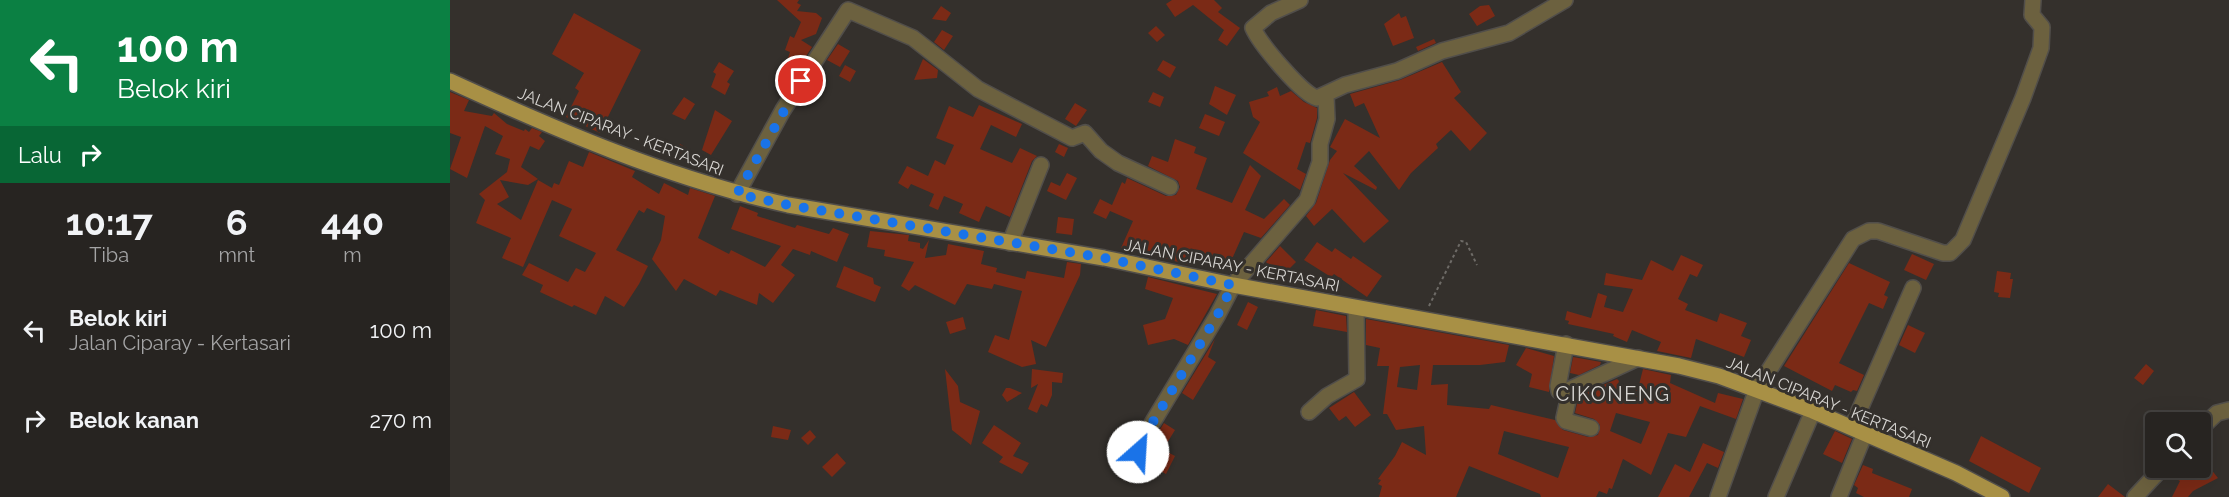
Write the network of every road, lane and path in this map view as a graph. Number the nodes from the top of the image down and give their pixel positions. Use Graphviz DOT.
graph roads {
  1 [pos="1300,0"];
  2 [pos="1565,0"];
  3 [pos="2033,0"];
  4 [pos="850,5"];
  5 [pos="450,81"];
  6 [pos="1326,96"];
  7 [pos="1041,165"];
  8 [pos="1170,187"];
  9 [pos="737,194"];
  10 [pos="1010,243"];
  11 [pos="1477,265"];
  12 [pos="1233,285"];
  13 [pos="1913,288"];
  14 [pos="1356,308"];
  15 [pos="1423,319"];
  16 [pos="1566,344"];
  17 [pos="1638,358"];
  18 [pos="1757,389"];
  19 [pos="1570,391"];
  20 [pos="2229,410"];
  21 [pos="1813,411"];
  22 [pos="1309,412"];
  23 [pos="2211,419"];
  24 [pos="1591,428"];
  25 [pos="1859,430"];
  26 [pos="1150,460"];
  27 [pos="2153,478"];
  28 [pos="1718,497"];
  29 [pos="1776,497"];
  30 [pos="1839,497"];
  31 [pos="2002,497"];
  32 [pos="2135,497"];
  1 -- 6 [label="street"];
  2 -- 6 [label="street"];
  3 -- 18 [label="street"];
  4 -- 8 [label="street"];
  4 -- 9 [label="street"];
  5 -- 9 [label="main road, JALAN CIPARAY - KERTASARI"];
  6 -- 12 [label="street"];
  7 -- 10 [label="street"];
  9 -- 10 [label="main road, JALAN CIPARAY - KERTASARI"];
  10 -- 12 [label="main road, JALAN CIPARAY - KERTASARI"];
  11 -- 15 [label="path"];
  12 -- 14 [label="main road, JALAN CIPARAY - KERTASARI"];
  12 -- 26 [label="street"];
  13 -- 25 [label="street"];
  14 -- 15 [label="main road, JALAN CIPARAY - KERTASARI"];
  14 -- 22 [label="street"];
  15 -- 16 [label="main road, JALAN CIPARAY - KERTASARI"];
  16 -- 17 [label="main road, JALAN CIPARAY - KERTASARI"];
  16 -- 19 [label="street"];
  17 -- 18 [label="main road, JALAN CIPARAY - KERTASARI"];
  17 -- 19 [label="street"];
  18 -- 21 [label="main road, JALAN CIPARAY - KERTASARI"];
  18 -- 28 [label="street"];
  19 -- 24 [label="street"];
  20 -- 23 [label="street"];
  21 -- 25 [label="main road, JALAN CIPARAY - KERTASARI"];
  21 -- 29 [label="street"];
  25 -- 30 [label="street"];
  25 -- 31 [label="main road, JALAN CIPARAY - KERTASARI"];
  27 -- 32 [label="street"];
}
